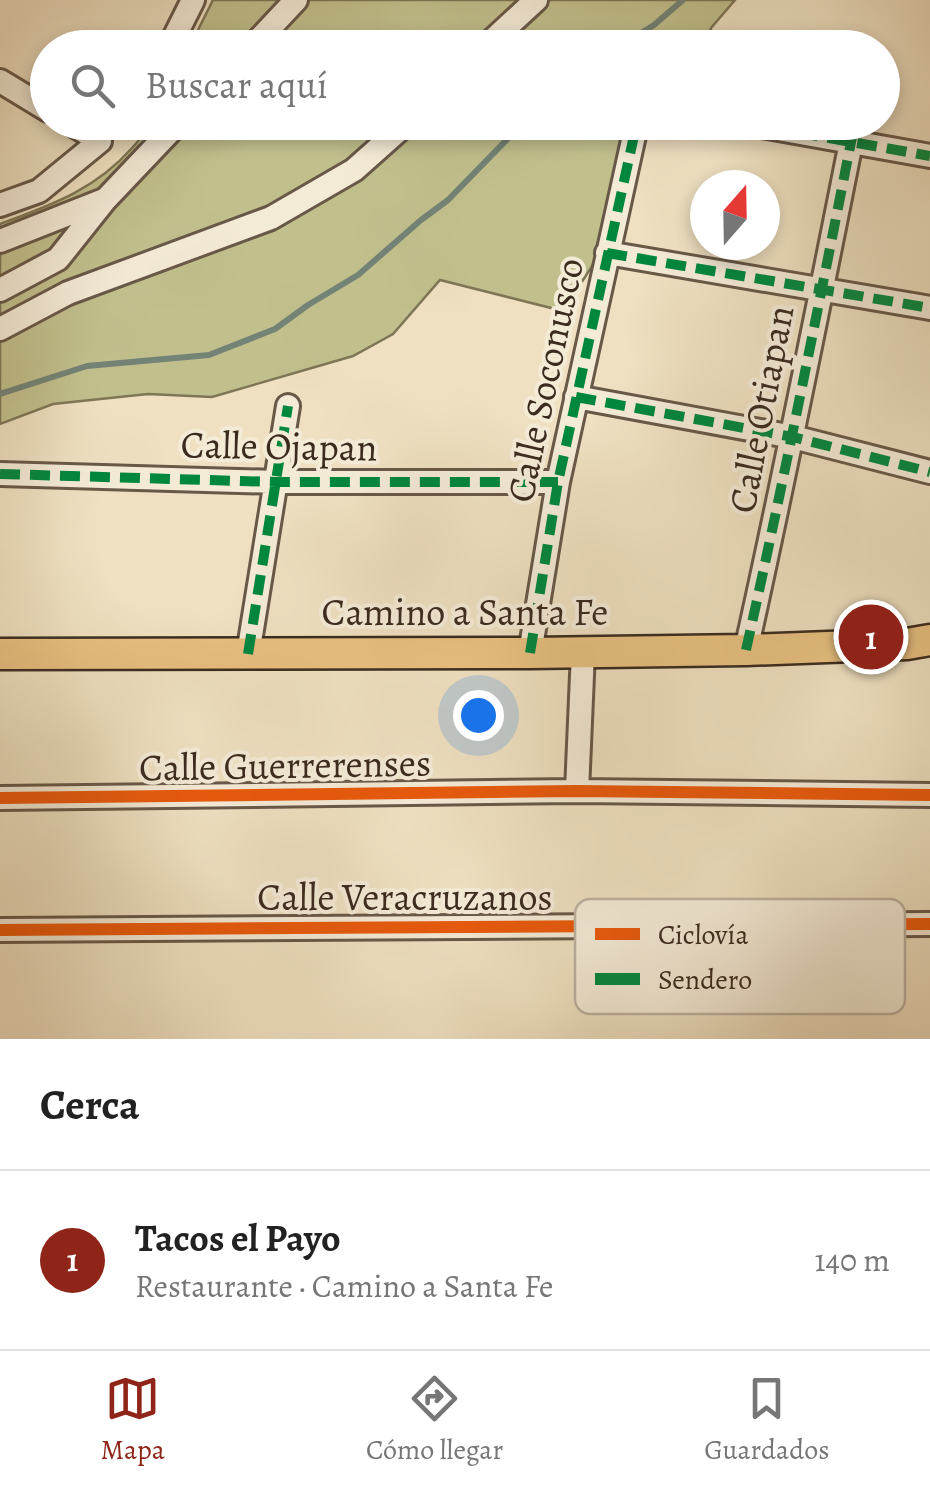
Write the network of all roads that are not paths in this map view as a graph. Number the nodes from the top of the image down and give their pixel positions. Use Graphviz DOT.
graph roads {
  1 [pos="193,0"];
  2 [pos="296,0"];
  3 [pos="536,0"];
  4 [pos="178,30"];
  5 [pos="268,30"];
  6 [pos="504,30"];
  7 [pos="0,81"];
  8 [pos="30,99"];
  9 [pos="162,140"];
  10 [pos="388,140"];
  11 [pos="633,140"];
  12 [pos="851,140"];
  13 [pos="876,140"];
  14 [pos="100,141"];
  15 [pos="930,156"];
  16 [pos="106,200"];
  17 [pos="0,204"];
  18 [pos="0,241"];
  19 [pos="608,253"];
  20 [pos="0,290"];
  21 [pos="820,290"];
  22 [pos="930,308"];
  23 [pos="0,329"];
  24 [pos="576,397"];
  25 [pos="288,406"];
  26 [pos="793,437"];
  27 [pos="930,472"];
  28 [pos="0,474"];
  29 [pos="277,482"];
  30 [pos="558,482"];
  31 [pos="922,647"];
  32 [pos="746,650"];
  33 [pos="583,652"];
  34 [pos="530,653"];
  35 [pos="0,654"];
  36 [pos="248,654"];
  37 [pos="577,791"];
  38 [pos="930,795"];
  39 [pos="0,798"];
  40 [pos="905,924"];
  41 [pos="930,924"];
  42 [pos="575,926"];
  43 [pos="0,930"];
  1 -- 4 [label="street"];
  2 -- 5 [label="street"];
  3 -- 6 [label="street"];
  7 -- 8 [label="street"];
  9 -- 16 [label="street"];
  10 -- 23 [label="street"];
  11 -- 19 [label="street, Calle Soconusco"];
  12 -- 21 [label="street, Calle Otiapan"];
  13 -- 15 [label="street"];
  14 -- 17 [label="street"];
  16 -- 18 [label="street"];
  16 -- 20 [label="street"];
  19 -- 21 [label="street"];
  19 -- 24 [label="street, Calle Soconusco"];
  21 -- 22 [label="street"];
  21 -- 26 [label="street, Calle Otiapan"];
  24 -- 26 [label="street"];
  24 -- 30 [label="street, Calle Soconusco"];
  25 -- 29 [label="street"];
  26 -- 27 [label="street"];
  26 -- 32 [label="street, Calle Otiapan"];
  28 -- 29 [label="street, Calle Ojapan"];
  29 -- 30 [label="street, Calle Ojapan"];
  29 -- 36 [label="street"];
  30 -- 34 [label="street, Calle Soconusco"];
  31 -- 32 [label="main road, Camino a Santa Fe"];
  32 -- 33 [label="main road, Camino a Santa Fe"];
  33 -- 34 [label="main road, Camino a Santa Fe"];
  33 -- 37 [label="street"];
  34 -- 36 [label="main road, Camino a Santa Fe"];
  35 -- 36 [label="main road, Camino a Santa Fe"];
  37 -- 38 [label="street, Calle Guerrerenses"];
  37 -- 39 [label="street, Calle Guerrerenses"];
  40 -- 41 [label="street, Calle Veracruzanos"];
  42 -- 43 [label="street, Calle Veracruzanos"];
}
